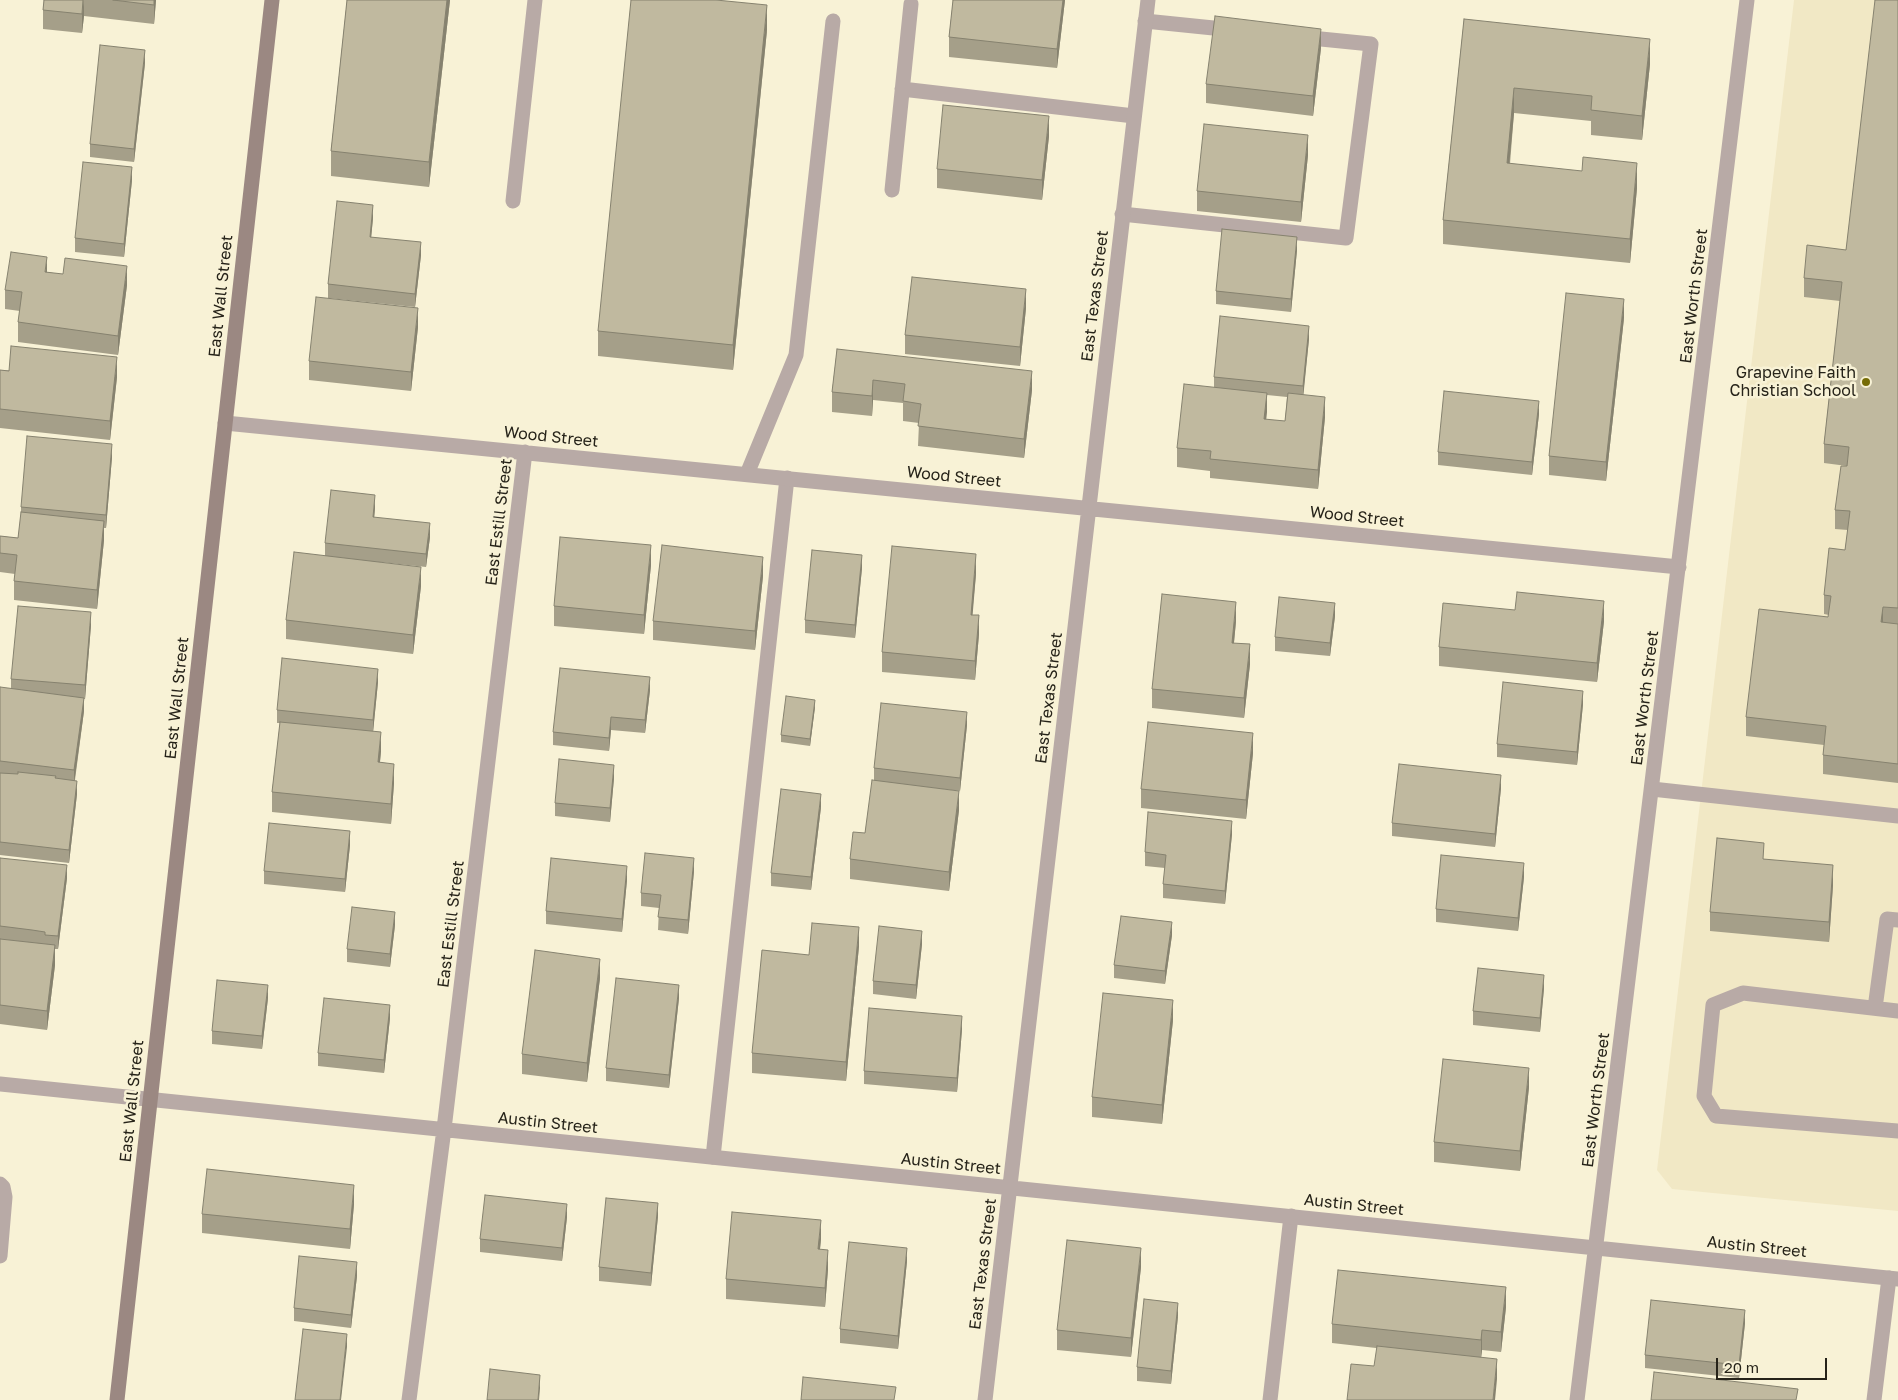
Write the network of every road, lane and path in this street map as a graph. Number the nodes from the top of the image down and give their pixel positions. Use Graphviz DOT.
graph roads {
  1 [pos="272,0"];
  2 [pos="535,0"];
  3 [pos="1148,0"];
  4 [pos="1747,0"];
  5 [pos="911,4"];
  6 [pos="833,21"];
  7 [pos="1145,21"];
  8 [pos="1243,31"];
  9 [pos="1283,35"];
  10 [pos="902,89"];
  11 [pos="1134,116"];
  12 [pos="892,190"];
  13 [pos="513,201"];
  14 [pos="1122,214"];
  15 [pos="225,423"];
  16 [pos="525,452"];
  17 [pos="747,474"];
  18 [pos="787,478"];
  19 [pos="1088,508"];
  20 [pos="1679,567"];
  21 [pos="1652,789"];
  22 [pos="1898,816"];
  23 [pos="1898,920"];
  24 [pos="1874,1008"];
  25 [pos="1898,1011"];
  26 [pos="0,1084"];
  27 [pos="150,1100"];
  28 [pos="444,1129"];
  29 [pos="1898,1131"];
  30 [pos="713,1157"];
  31 [pos="0,1184"];
  32 [pos="1010,1188"];
  33 [pos="1291,1216"];
  34 [pos="1596,1248"];
  35 [pos="0,1256"];
  36 [pos="1894,1279"];
  37 [pos="117,1400"];
  38 [pos="409,1400"];
  39 [pos="985,1400"];
  40 [pos="1270,1400"];
  41 [pos="1577,1400"];
  42 [pos="1874,1400"];
  1 -- 15 [label="street, East Wall Street"];
  2 -- 13 [label="street"];
  3 -- 7 [label="street, East Texas Street"];
  4 -- 20 [label="street, East Worth Street"];
  5 -- 10 [label="street"];
  6 -- 17 [label="street"];
  7 -- 8 [label="street"];
  7 -- 11 [label="street, East Texas Street"];
  9 -- 14 [label="street"];
  10 -- 11 [label="street"];
  10 -- 12 [label="street"];
  11 -- 14 [label="street, East Texas Street"];
  14 -- 19 [label="street, East Texas Street"];
  15 -- 16 [label="street, Wood Street"];
  15 -- 27 [label="street, East Wall Street"];
  16 -- 17 [label="street, Wood Street"];
  16 -- 28 [label="street, East Estill Street"];
  17 -- 18 [label="street, Wood Street"];
  18 -- 19 [label="street, Wood Street"];
  18 -- 30 [label="street"];
  19 -- 20 [label="street, Wood Street"];
  19 -- 32 [label="street, East Texas Street"];
  20 -- 21 [label="street, East Worth Street"];
  21 -- 22 [label="street"];
  21 -- 34 [label="street, East Worth Street"];
  23 -- 24 [label="street"];
  24 -- 25 [label="street"];
  24 -- 29 [label="street"];
  26 -- 27 [label="street, Austin Street"];
  27 -- 28 [label="street, Austin Street"];
  27 -- 37 [label="street, East Wall Street"];
  28 -- 30 [label="street, Austin Street"];
  28 -- 38 [label="street, East Estill Street"];
  30 -- 32 [label="street, Austin Street"];
  31 -- 35 [label="street"];
  32 -- 33 [label="street, Austin Street"];
  32 -- 39 [label="street, East Texas Street"];
  33 -- 34 [label="street, Austin Street"];
  33 -- 40 [label="street"];
  34 -- 36 [label="street, Austin Street"];
  34 -- 41 [label="street, East Worth Street"];
  36 -- 42 [label="street"];
}
